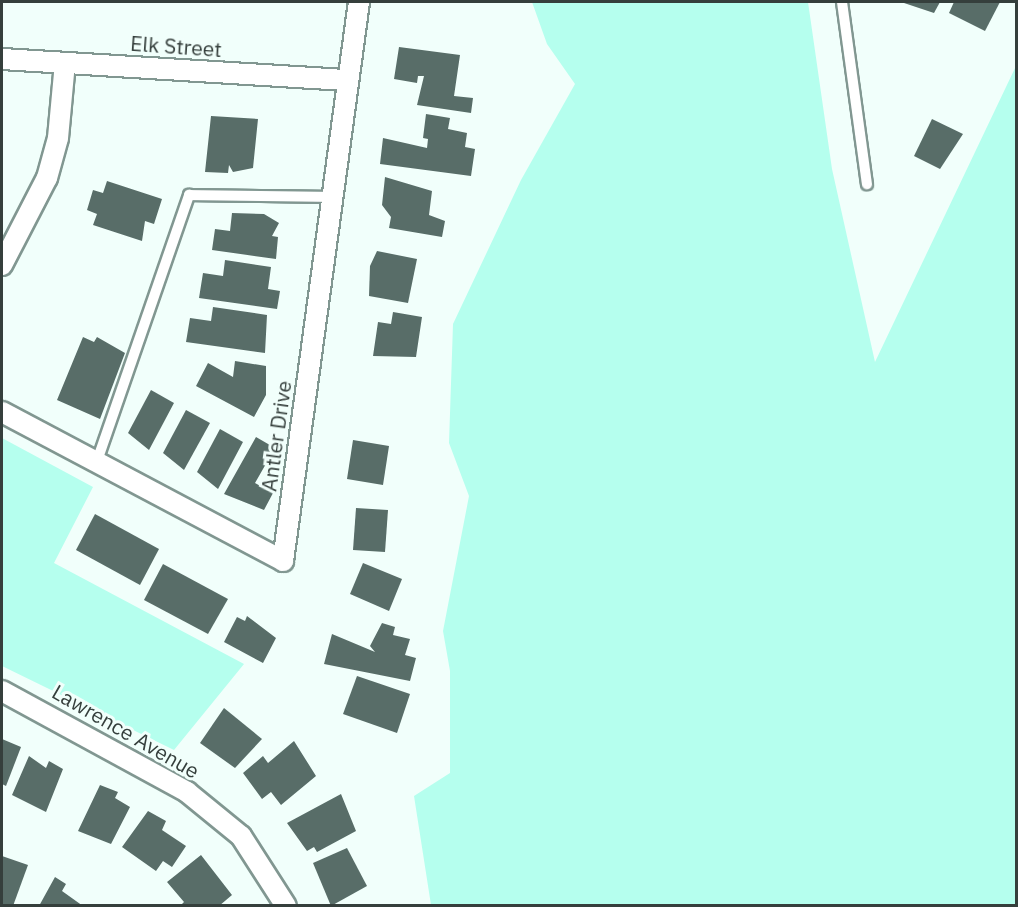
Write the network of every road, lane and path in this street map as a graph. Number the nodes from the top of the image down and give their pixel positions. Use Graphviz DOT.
graph roads {
  1 [pos="358,2"];
  2 [pos="842,2"];
  3 [pos="2,59"];
  4 [pos="65,63"];
  5 [pos="348,80"];
  6 [pos="867,184"];
  7 [pos="332,198"];
  8 [pos="2,265"];
  9 [pos="2,412"];
  10 [pos="96,464"];
  11 [pos="2,691"];
  12 [pos="286,906"];
  1 -- 5 [label="street, Antler Drive"];
  2 -- 6 [label="lane"];
  3 -- 4 [label="street, Elk Street"];
  4 -- 5 [label="street, Elk Street"];
  4 -- 8 [label="street"];
  5 -- 7 [label="street, Antler Drive"];
  7 -- 10 [label="lane"];
  7 -- 10 [label="street, Antler Drive"];
  9 -- 10 [label="street, Antler Drive"];
  11 -- 12 [label="street, Lawrence Avenue"];
}
